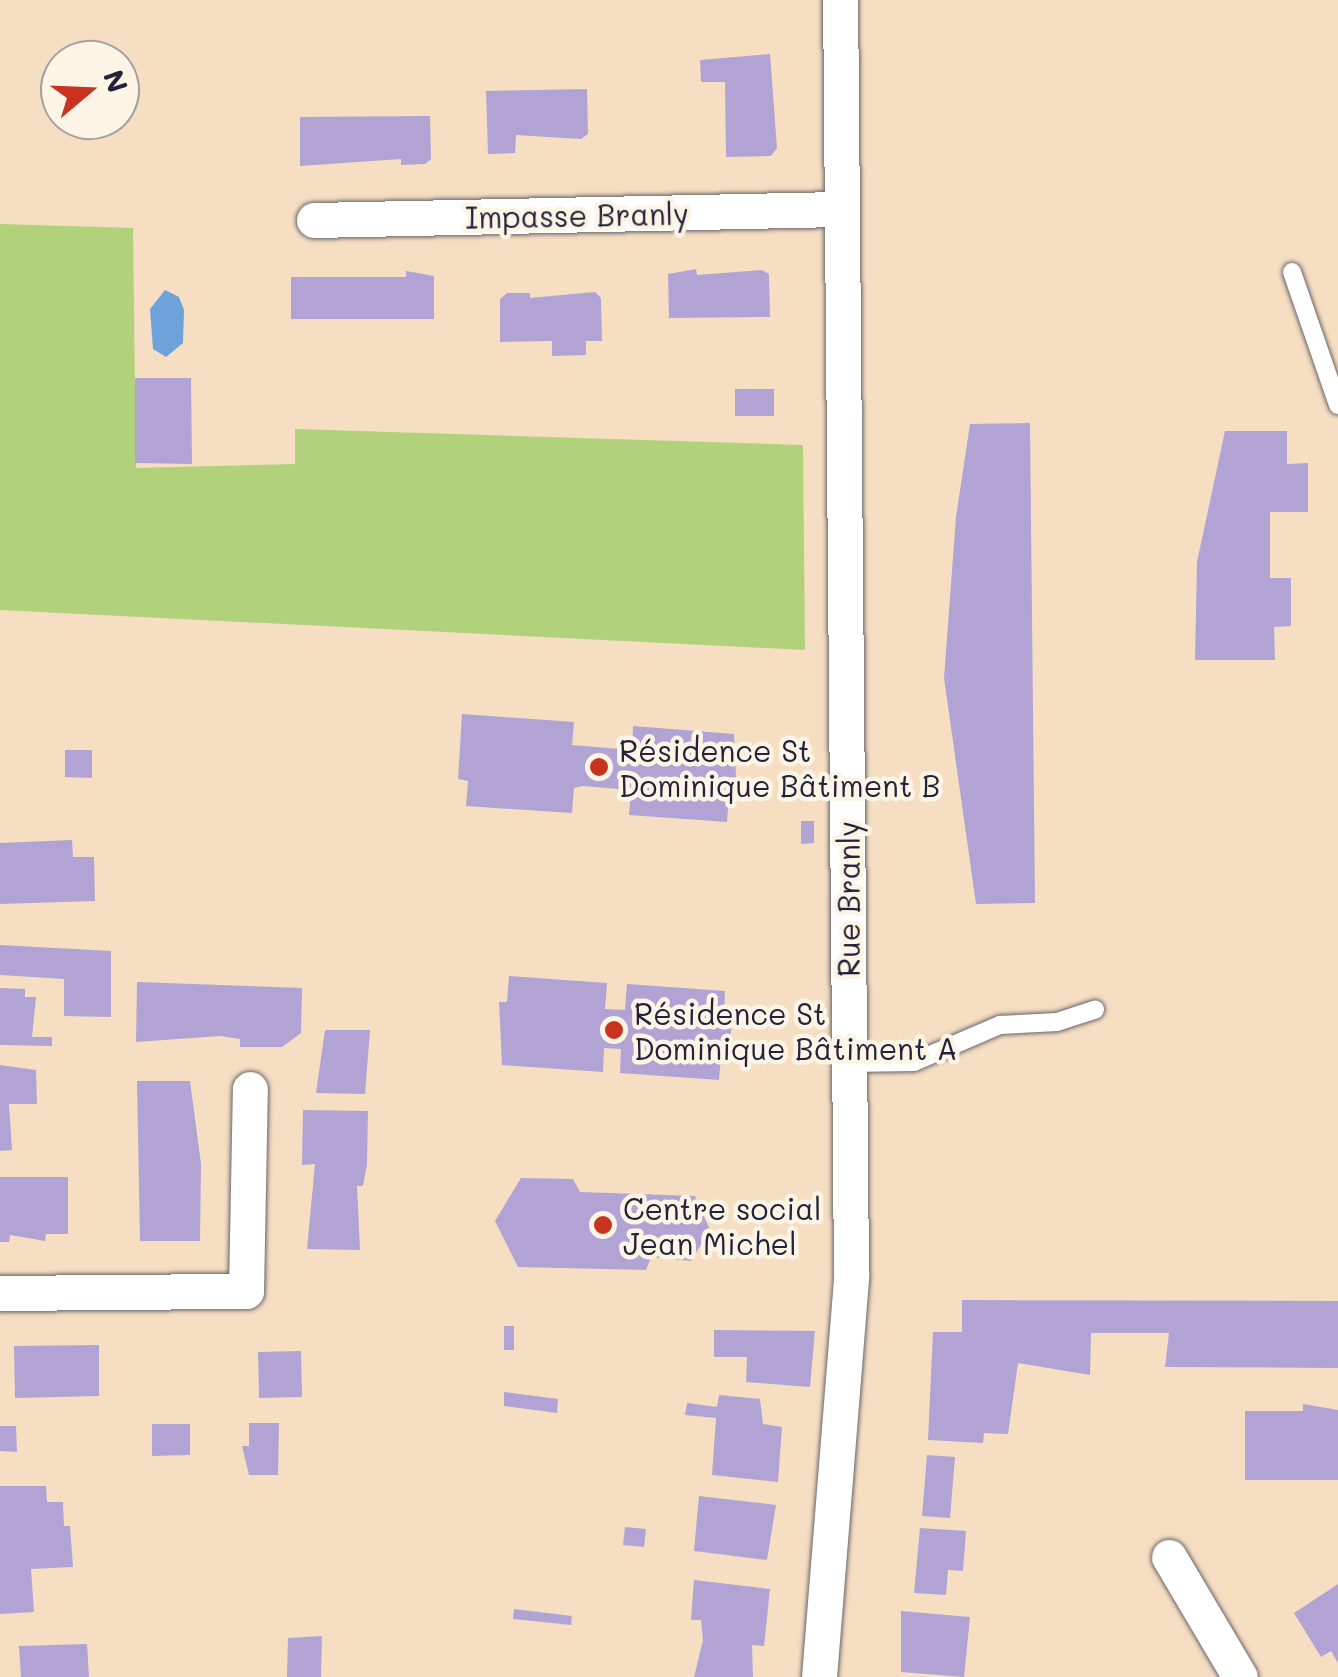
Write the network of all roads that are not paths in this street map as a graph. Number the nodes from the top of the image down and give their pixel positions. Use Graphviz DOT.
graph roads {
  1 [pos="840,0"];
  2 [pos="841,209"];
  3 [pos="314,220"];
  4 [pos="1292,272"];
  5 [pos="1338,405"];
  6 [pos="1095,1010"];
  7 [pos="849,1063"];
  8 [pos="250,1089"];
  9 [pos="0,1293"];
  10 [pos="1169,1557"];
  11 [pos="819,1677"];
  12 [pos="1240,1677"];
  1 -- 2 [label="street, Rue Branly"];
  2 -- 3 [label="street, Impasse Branly"];
  2 -- 7 [label="street, Rue Branly"];
  4 -- 5 [label="lane"];
  6 -- 7 [label="lane"];
  7 -- 11 [label="street, Rue Branly"];
  8 -- 9 [label="street"];
  10 -- 12 [label="street"];
}
